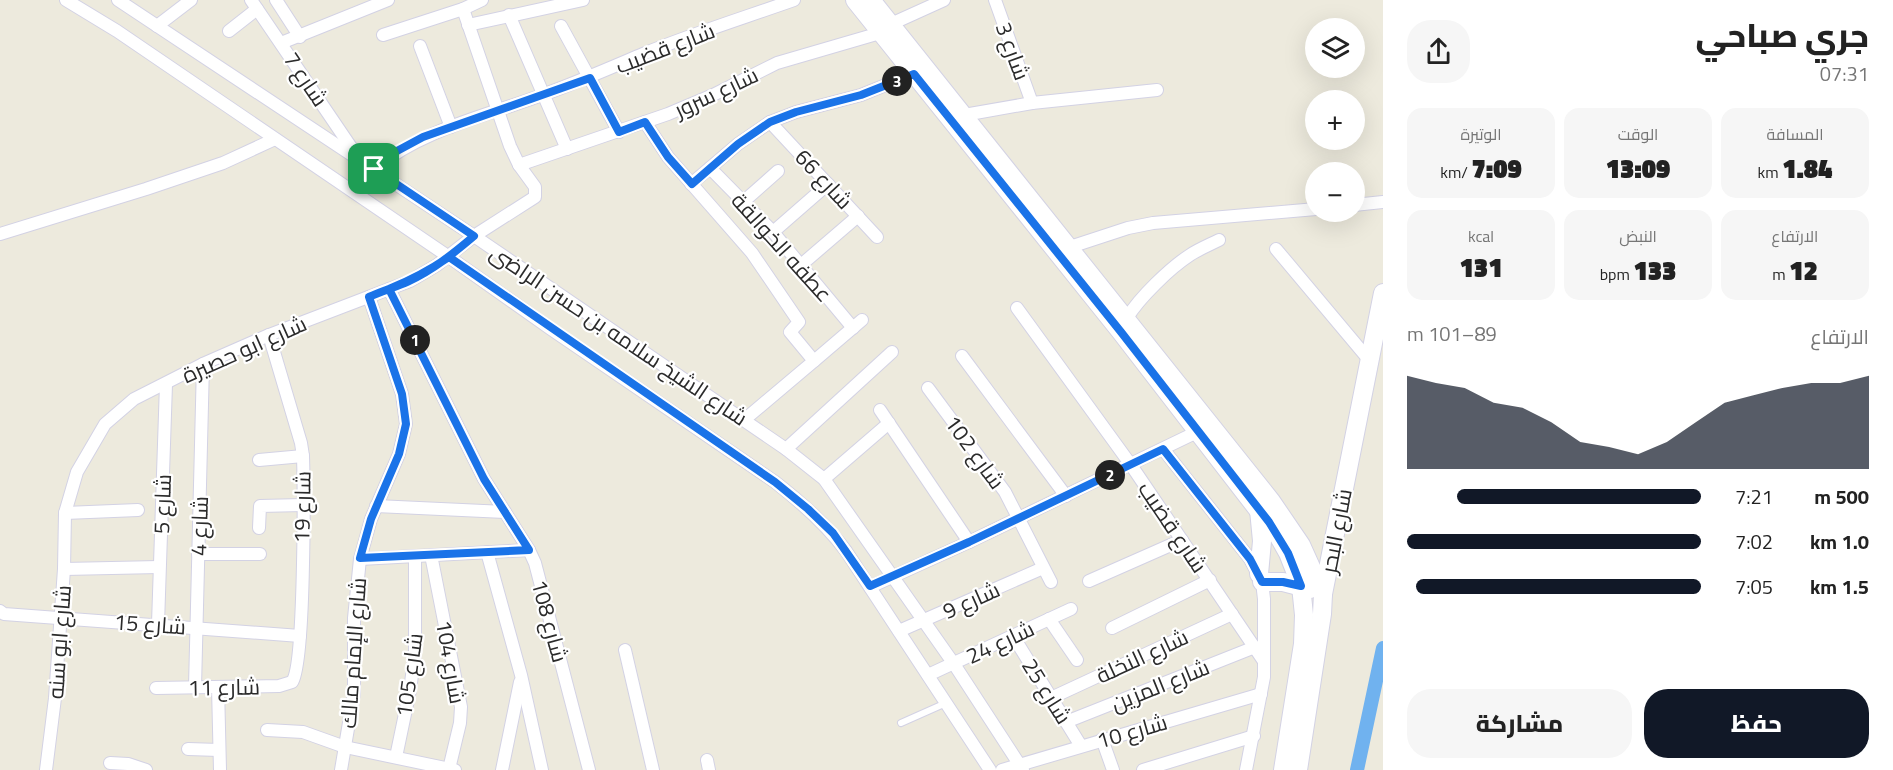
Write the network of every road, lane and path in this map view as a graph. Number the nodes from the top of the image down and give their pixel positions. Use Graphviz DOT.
graph roads {
  1 [pos="66,0"];
  2 [pos="191,0"];
  3 [pos="276,0"];
  4 [pos="388,0"];
  5 [pos="482,0"];
  6 [pos="583,0"];
  7 [pos="794,0"];
  8 [pos="855,0"];
  9 [pos="871,0"];
  10 [pos="944,0"];
  11 [pos="995,0"];
  12 [pos="127,2"];
  13 [pos="254,4"];
  14 [pos="463,9"];
  15 [pos="509,15"];
  16 [pos="468,24"];
  17 [pos="157,26"];
  18 [pos="561,26"];
  19 [pos="885,28"];
  20 [pos="230,31"];
  21 [pos="383,35"];
  22 [pos="300,37"];
  23 [pos="281,43"];
  24 [pos="420,45"];
  25 [pos="920,70"];
  26 [pos="590,78"];
  27 [pos="1157,90"];
  28 [pos="543,95"];
  29 [pos="1032,103"];
  30 [pos="497,112"];
  31 [pos="964,115"];
  32 [pos="645,122"];
  33 [pos="770,122"];
  34 [pos="451,127"];
  35 [pos="619,132"];
  36 [pos="275,139"];
  37 [pos="567,149"];
  38 [pos="359,159"];
  39 [pos="519,165"];
  40 [pos="710,168"];
  41 [pos="374,169"];
  42 [pos="778,171"];
  43 [pos="692,184"];
  44 [pos="828,184"];
  45 [pos="743,202"];
  46 [pos="1383,202"];
  47 [pos="1365,204"];
  48 [pos="1305,209"];
  49 [pos="858,216"];
  50 [pos="773,232"];
  51 [pos="0,234"];
  52 [pos="474,236"];
  53 [pos="877,237"];
  54 [pos="1219,240"];
  55 [pos="1070,247"];
  56 [pos="1276,249"];
  57 [pos="449,257"];
  58 [pos="801,265"];
  59 [pos="389,289"];
  60 [pos="1383,293"];
  61 [pos="369,297"];
  62 [pos="1017,308"];
  63 [pos="1127,318"];
  64 [pos="269,335"];
  65 [pos="892,352"];
  66 [pos="962,356"];
  67 [pos="814,361"];
  68 [pos="1370,361"];
  69 [pos="203,364"];
  70 [pos="166,384"];
  71 [pos="928,388"];
  72 [pos="880,410"];
  73 [pos="744,420"];
  74 [pos="889,423"];
  75 [pos="1197,432"];
  76 [pos="786,449"];
  77 [pos="1163,449"];
  78 [pos="303,456"];
  79 [pos="259,460"];
  80 [pos="1131,465"];
  81 [pos="824,479"];
  82 [pos="1066,496"];
  83 [pos="303,505"];
  84 [pos="376,506"];
  85 [pos="1258,508"];
  86 [pos="138,510"];
  87 [pos="505,512"];
  88 [pos="65,513"];
  89 [pos="1020,518"];
  90 [pos="259,528"];
  91 [pos="1182,540"];
  92 [pos="969,542"];
  93 [pos="529,550"];
  94 [pos="487,552"];
  95 [pos="198,554"];
  96 [pos="260,554"];
  97 [pos="431,555"];
  98 [pos="415,556"];
  99 [pos="360,558"];
  100 [pos="159,567"];
  101 [pos="1043,568"];
  102 [pos="64,569"];
  103 [pos="894,576"];
  104 [pos="1260,578"];
  105 [pos="1210,580"];
  106 [pos="1051,582"];
  107 [pos="1089,582"];
  108 [pos="870,586"];
  109 [pos="1301,586"];
  110 [pos="1323,594"];
  111 [pos="1071,609"];
  112 [pos="0,611"];
  113 [pos="1232,614"];
  114 [pos="60,618"];
  115 [pos="1049,619"];
  116 [pos="925,620"];
  117 [pos="158,624"];
  118 [pos="196,627"];
  119 [pos="1112,628"];
  120 [pos="899,631"];
  121 [pos="300,636"];
  122 [pos="1013,636"];
  123 [pos="1255,647"];
  124 [pos="624,650"];
  125 [pos="1077,660"];
  126 [pos="1263,660"];
  127 [pos="954,663"];
  128 [pos="521,675"];
  129 [pos="928,675"];
  130 [pos="292,682"];
  131 [pos="195,687"];
  132 [pos="218,687"];
  133 [pos="156,688"];
  134 [pos="1262,694"];
  135 [pos="1051,698"];
  136 [pos="946,703"];
  137 [pos="1066,722"];
  138 [pos="901,723"];
  139 [pos="267,730"];
  140 [pos="1254,736"];
  141 [pos="1102,739"];
  142 [pos="1081,746"];
  143 [pos="345,747"];
  144 [pos="188,748"];
  145 [pos="219,750"];
  146 [pos="396,757"];
  147 [pos="110,763"];
  148 [pos="1021,768"];
  149 [pos="453,769"];
  150 [pos="46,770"];
  151 [pos="146,770"];
  152 [pos="220,770"];
  153 [pos="340,770"];
  154 [pos="502,770"];
  155 [pos="542,770"];
  156 [pos="589,770"];
  157 [pos="653,770"];
  158 [pos="990,770"];
  159 [pos="1002,770"];
  160 [pos="1113,770"];
  161 [pos="1143,770"];
  162 [pos="1246,770"];
  163 [pos="1283,770"];
  164 [pos="1298,770"];
  1 -- 36 [label="street, شارع الشيخ سلامه بن حسن الراضى"];
  2 -- 17 [label="street"];
  3 -- 22 [label="street"];
  4 -- 22 [label="street"];
  5 -- 14 [label="street"];
  6 -- 15 [label="street"];
  7 -- 26 [label="street, شارع قضيب"];
  8 -- 19 [label="street"];
  9 -- 19 [label="street"];
  10 -- 19 [label="street, شارع سرور"];
  11 -- 29 [label="street, شارع 3"];
  12 -- 17 [label="street, شارع الشيخ سلامه بن حسن الراضى"];
  13 -- 20 [label="street"];
  13 -- 23 [label="street, شارع 7"];
  14 -- 16 [label="street"];
  14 -- 21 [label="street"];
  15 -- 16 [label="street"];
  15 -- 28 [label="street"];
  16 -- 30 [label="street"];
  17 -- 38 [label="street, شارع الشيخ سلامه بن حسن الراضى"];
  18 -- 26 [label="street"];
  19 -- 25 [label="street"];
  19 -- 32 [label="street, شارع سرور"];
  22 -- 23 [label="street"];
  23 -- 38 [label="street, شارع 7"];
  24 -- 34 [label="street"];
  25 -- 31 [label="street"];
  25 -- 33 [label="street"];
  25 -- 75 [label="street, شارع البحر"];
  26 -- 28 [label="street, شارع قضيب"];
  26 -- 35 [label="street"];
  27 -- 29 [label="street"];
  28 -- 30 [label="street, شارع قضيب"];
  28 -- 37 [label="street"];
  29 -- 31 [label="street"];
  30 -- 34 [label="street, شارع قضيب"];
  30 -- 39 [label="street"];
  31 -- 55 [label="street"];
  32 -- 35 [label="street, شارع سرور"];
  32 -- 43 [label="street"];
  33 -- 40 [label="street"];
  33 -- 44 [label="street, شارع 66"];
  34 -- 41 [label="street, شارع قضيب"];
  35 -- 37 [label="street, شارع سرور"];
  36 -- 51 [label="street"];
  36 -- 57 [label="street, شارع الشيخ سلامه بن حسن الراضى"];
  37 -- 39 [label="street, شارع سرور"];
  38 -- 41 [label="street, شارع الشيخ سلامه بن حسن الراضى"];
  39 -- 52 [label="street, شارع ابو حصيرة"];
  40 -- 43 [label="street"];
  40 -- 45 [label="street, عطفه الخوالقة"];
  41 -- 52 [label="street, شارع الشيخ سلامه بن حسن الراضى"];
  42 -- 45 [label="street"];
  43 -- 67 [label="street"];
  44 -- 49 [label="street, شارع 66"];
  44 -- 50 [label="street"];
  45 -- 50 [label="street, عطفه الخوالقة"];
  46 -- 47 [label="street"];
  48 -- 55 [label="street"];
  49 -- 53 [label="street, شارع 66"];
  49 -- 58 [label="street"];
  50 -- 58 [label="street, عطفه الخوالقة"];
  52 -- 57 [label="street, شارع ابو حصيرة"];
  52 -- 73 [label="street, شارع الشيخ سلامه بن حسن الراضى"];
  54 -- 63 [label="street"];
  55 -- 63 [label="street"];
  56 -- 68 [label="street"];
  57 -- 59 [label="street, شارع ابو حصيرة"];
  57 -- 108 [label="street, شارع الشيخ سلامه بن حسن الراضى"];
  58 -- 67 [label="street, عطفه الخوالقة"];
  59 -- 61 [label="street, شارع ابو حصيرة"];
  59 -- 87 [label="street, شارع 108"];
  60 -- 68 [label="street, شارع البحر"];
  61 -- 64 [label="street, شارع ابو حصيرة"];
  61 -- 84 [label="street, شارع الإمام مالك"];
  62 -- 80 [label="street, شارع قضيب"];
  63 -- 110 [label="street"];
  64 -- 69 [label="street, شارع ابو حصيرة"];
  64 -- 78 [label="street, شارع 19"];
  65 -- 76 [label="street"];
  66 -- 82 [label="street"];
  67 -- 73 [label="street"];
  68 -- 110 [label="street, شارع البحر"];
  69 -- 70 [label="street, شارع ابو حصيرة"];
  69 -- 95 [label="street, شارع 4"];
  70 -- 88 [label="street, شارع ابو حصيرة"];
  70 -- 100 [label="street, شارع 5"];
  71 -- 89 [label="street, شارع 102"];
  72 -- 74 [label="street"];
  73 -- 76 [label="street, شارع الشيخ سلامه بن حسن الراضى"];
  74 -- 81 [label="street"];
  74 -- 92 [label="street"];
  75 -- 77 [label="street"];
  75 -- 85 [label="street, شارع البحر"];
  76 -- 81 [label="street, شارع الشيخ سلامه بن حسن الراضى"];
  77 -- 80 [label="street"];
  77 -- 104 [label="street"];
  78 -- 79 [label="street"];
  78 -- 83 [label="street, شارع 19"];
  80 -- 82 [label="street"];
  80 -- 91 [label="street, شارع قضيب"];
  81 -- 103 [label="street, شارع الشيخ سلامه بن حسن الراضى"];
  82 -- 89 [label="street"];
  83 -- 90 [label="street"];
  83 -- 121 [label="street, شارع 19"];
  84 -- 87 [label="street"];
  84 -- 99 [label="street, شارع الإمام مالك"];
  85 -- 104 [label="street"];
  85 -- 109 [label="street, شارع البحر"];
  86 -- 88 [label="street"];
  87 -- 93 [label="street, شارع 108"];
  88 -- 102 [label="street, شارع ابو سنه"];
  89 -- 92 [label="street"];
  89 -- 101 [label="street, شارع 102"];
  91 -- 105 [label="street, شارع قضيب"];
  91 -- 107 [label="street"];
  92 -- 103 [label="street"];
  93 -- 94 [label="street"];
  93 -- 156 [label="street, شارع 108"];
  94 -- 97 [label="street"];
  94 -- 128 [label="street"];
  95 -- 96 [label="street"];
  95 -- 118 [label="street, شارع 4"];
  97 -- 98 [label="street"];
  97 -- 149 [label="street, شارع 104"];
  98 -- 99 [label="street"];
  98 -- 146 [label="street, شارع 105"];
  99 -- 143 [label="street, شارع الإمام مالك"];
  100 -- 102 [label="street"];
  100 -- 117 [label="street, شارع 5"];
  101 -- 106 [label="street, شارع 102"];
  101 -- 116 [label="street, شارع 9"];
  102 -- 114 [label="street, شارع ابو سنه"];
  103 -- 108 [label="street"];
  103 -- 116 [label="street, شارع الشيخ سلامه بن حسن الراضى"];
  104 -- 109 [label="street"];
  104 -- 126 [label="street"];
  105 -- 113 [label="street, شارع قضيب"];
  105 -- 119 [label="street"];
  108 -- 120 [label="street, شارع الشيخ سلامه بن حسن الراضى"];
  109 -- 110 [label="street"];
  109 -- 163 [label="street, شارع البحر"];
  110 -- 164 [label="street, شارع البحر"];
  111 -- 115 [label="street, شارع 24"];
  112 -- 114 [label="street, شارع 15"];
  113 -- 123 [label="street, شارع قضيب"];
  113 -- 135 [label="street, شارع النخلة"];
  114 -- 117 [label="street, شارع 15"];
  114 -- 150 [label="street, شارع ابو سنه"];
  115 -- 122 [label="street, شارع 24"];
  115 -- 125 [label="street"];
  116 -- 120 [label="street, شارع 9"];
  116 -- 127 [label="street, شارع الشيخ سلامه بن حسن الراضى"];
  117 -- 118 [label="street, شارع 15"];
  118 -- 121 [label="street, شارع 15"];
  118 -- 131 [label="street, شارع 4"];
  120 -- 129 [label="street, شارع الشيخ سلامه بن حسن الراضى"];
  121 -- 130 [label="street, شارع 19"];
  122 -- 127 [label="street, شارع 24"];
  122 -- 135 [label="street, شارع 25"];
  123 -- 126 [label="street, شارع قضيب"];
  123 -- 137 [label="street, شارع المزين"];
  124 -- 157 [label="street"];
  126 -- 134 [label="street"];
  127 -- 129 [label="street, شارع 24"];
  127 -- 148 [label="street, شارع الشيخ سلامه بن حسن الراضى"];
  128 -- 154 [label="street"];
  128 -- 155 [label="street"];
  129 -- 136 [label="street, شارع الشيخ سلامه بن حسن الراضى"];
  130 -- 132 [label="street, شارع 11"];
  131 -- 132 [label="street, شارع 11"];
  131 -- 133 [label="street, شارع 11"];
  132 -- 145 [label="street"];
  134 -- 140 [label="street"];
  134 -- 141 [label="street, شارع 10"];
  135 -- 137 [label="street, شارع 25"];
  136 -- 138 [label="lane"];
  136 -- 158 [label="street, شارع الشيخ سلامه بن حسن الراضى"];
  137 -- 142 [label="street, شارع 25"];
  139 -- 143 [label="street"];
  140 -- 161 [label="street"];
  140 -- 162 [label="street"];
  141 -- 142 [label="street, شارع 10"];
  141 -- 160 [label="street"];
  142 -- 148 [label="street, شارع 10"];
  143 -- 146 [label="street"];
  143 -- 153 [label="street, شارع الإمام مالك"];
  144 -- 145 [label="street"];
  145 -- 152 [label="street"];
  146 -- 149 [label="street"];
  147 -- 151 [label="street"];
  148 -- 159 [label="street, شارع 10"];
}
